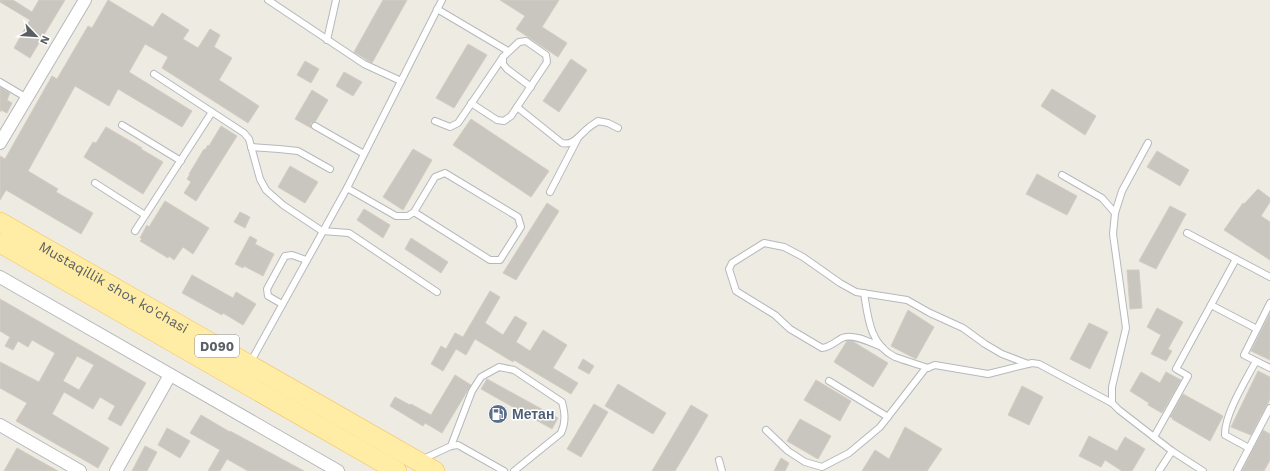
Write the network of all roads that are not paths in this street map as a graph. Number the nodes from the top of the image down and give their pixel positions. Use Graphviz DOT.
graph roads {
  1 [pos="85,0"];
  2 [pos="268,0"];
  3 [pos="336,0"];
  4 [pos="442,0"];
  5 [pos="437,9"];
  6 [pos="327,40"];
  7 [pos="508,51"];
  8 [pos="503,57"];
  9 [pos="154,74"];
  10 [pos="401,81"];
  11 [pos="0,82"];
  12 [pos="531,87"];
  13 [pos="27,98"];
  14 [pos="471,103"];
  15 [pos="517,107"];
  16 [pos="212,112"];
  17 [pos="435,121"];
  18 [pos="122,125"];
  19 [pos="316,126"];
  20 [pos="618,128"];
  21 [pos="580,136"];
  22 [pos="1148,142"];
  23 [pos="0,143"];
  24 [pos="251,147"];
  25 [pos="364,154"];
  26 [pos="181,161"];
  27 [pos="330,169"];
  28 [pos="1062,175"];
  29 [pos="94,183"];
  30 [pos="347,188"];
  31 [pos="550,192"];
  32 [pos="414,212"];
  33 [pos="1115,213"];
  34 [pos="146,215"];
  35 [pos="0,222"];
  36 [pos="135,231"];
  37 [pos="322,231"];
  38 [pos="1187,233"];
  39 [pos="0,243"];
  40 [pos="1236,259"];
  41 [pos="306,260"];
  42 [pos="0,277"];
  43 [pos="1270,277"];
  44 [pos="436,292"];
  45 [pos="864,293"];
  46 [pos="282,304"];
  47 [pos="1270,304"];
  48 [pos="1211,305"];
  49 [pos="135,310"];
  50 [pos="1257,329"];
  51 [pos="882,347"];
  52 [pos="1256,361"];
  53 [pos="1028,364"];
  54 [pos="249,365"];
  55 [pos="928,368"];
  56 [pos="1270,368"];
  57 [pos="170,375"];
  58 [pos="829,381"];
  59 [pos="1112,403"];
  60 [pos="1270,408"];
  61 [pos="888,417"];
  62 [pos="0,425"];
  63 [pos="766,430"];
  64 [pos="1154,438"];
  65 [pos="451,446"];
  66 [pos="1249,448"];
  67 [pos="1172,451"];
  68 [pos="719,460"];
  69 [pos="418,461"];
  70 [pos="80,471"];
  71 [pos="116,471"];
  72 [pos="338,471"];
  73 [pos="397,471"];
  74 [pos="435,471"];
  75 [pos="504,471"];
  76 [pos="514,471"];
  77 [pos="722,471"];
  78 [pos="1159,471"];
  79 [pos="1203,471"];
  80 [pos="1238,471"];
  1 -- 13 [label="street"];
  2 -- 6 [label="lane"];
  3 -- 6 [label="lane"];
  4 -- 5 [label="lane"];
  5 -- 7 [label="lane"];
  5 -- 10 [label="lane"];
  6 -- 10 [label="lane"];
  7 -- 8 [label="lane"];
  7 -- 12 [label="lane"];
  8 -- 12 [label="lane"];
  8 -- 14 [label="lane"];
  9 -- 16 [label="lane"];
  10 -- 25 [label="lane"];
  11 -- 13 [label="lane"];
  12 -- 15 [label="lane"];
  13 -- 23 [label="street"];
  14 -- 15 [label="lane"];
  14 -- 17 [label="lane"];
  15 -- 21 [label="lane"];
  16 -- 24 [label="lane"];
  16 -- 26 [label="lane"];
  18 -- 26 [label="lane"];
  19 -- 25 [label="lane"];
  20 -- 21 [label="lane"];
  21 -- 31 [label="lane"];
  22 -- 33 [label="lane"];
  24 -- 27 [label="lane"];
  24 -- 37 [label="lane"];
  25 -- 30 [label="lane"];
  26 -- 34 [label="lane"];
  28 -- 33 [label="lane"];
  29 -- 34 [label="lane"];
  30 -- 32 [label="lane"];
  30 -- 37 [label="lane"];
  32 -- 32 [label="lane"];
  33 -- 59 [label="lane"];
  34 -- 36 [label="lane"];
  35 -- 49 [label="main road, Mustaqillik shox ko'chasi / D090"];
  37 -- 41 [label="lane"];
  37 -- 44 [label="lane"];
  38 -- 40 [label="lane"];
  39 -- 49 [label="main road, Mustaqillik shox ko'chasi / D090"];
  40 -- 43 [label="lane"];
  40 -- 48 [label="lane"];
  41 -- 46 [label="lane"];
  41 -- 46 [label="lane"];
  42 -- 57 [label="street"];
  45 -- 51 [label="lane"];
  45 -- 51 [label="lane"];
  45 -- 53 [label="lane"];
  46 -- 54 [label="lane"];
  47 -- 50 [label="lane"];
  48 -- 50 [label="lane"];
  48 -- 64 [label="lane"];
  49 -- 54 [label="main road, Mustaqillik shox ko'chasi / D090"];
  49 -- 73 [label="main road, Mustaqillik shox ko'chasi / D090"];
  50 -- 52 [label="lane"];
  51 -- 55 [label="lane"];
  52 -- 56 [label="lane"];
  52 -- 66 [label="lane"];
  53 -- 55 [label="lane"];
  53 -- 59 [label="lane"];
  54 -- 69 [label="main road, Mustaqillik shox ko'chasi / D090"];
  55 -- 61 [label="lane"];
  57 -- 71 [label="street"];
  57 -- 72 [label="street"];
  58 -- 61 [label="lane"];
  59 -- 64 [label="lane"];
  60 -- 66 [label="lane"];
  61 -- 63 [label="lane"];
  62 -- 70 [label="street"];
  64 -- 67 [label="lane"];
  65 -- 69 [label="lane"];
  65 -- 75 [label="lane"];
  65 -- 76 [label="lane"];
  66 -- 80 [label="lane"];
  67 -- 78 [label="lane"];
  67 -- 79 [label="lane"];
  68 -- 77 [label="lane"];
  69 -- 74 [label="main road, Mustaqillik shox ko'chasi / D090"];
}
